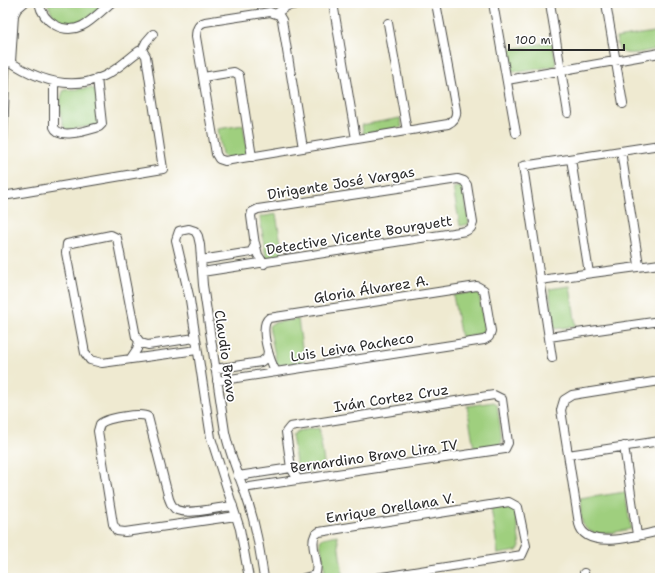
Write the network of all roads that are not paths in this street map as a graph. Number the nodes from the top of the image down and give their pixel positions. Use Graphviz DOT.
graph roads {
  1 [pos="14,3"];
  2 [pos="24,3"];
  3 [pos="39,3"];
  4 [pos="111,3"];
  5 [pos="334,3"];
  6 [pos="436,3"];
  7 [pos="493,3"];
  8 [pos="550,3"];
  9 [pos="606,3"];
  10 [pos="301,4"];
  11 [pos="277,13"];
  12 [pos="388,23"];
  13 [pos="153,34"];
  14 [pos="142,50"];
  15 [pos="660,53"];
  16 [pos="8,60"];
  17 [pos="616,61"];
  18 [pos="561,70"];
  19 [pos="203,77"];
  20 [pos="97,78"];
  21 [pos="507,80"];
  22 [pos="54,82"];
  23 [pos="623,104"];
  24 [pos="568,113"];
  25 [pos="407,131"];
  26 [pos="516,132"];
  27 [pos="356,139"];
  28 [pos="3,142"];
  29 [pos="660,145"];
  30 [pos="303,148"];
  31 [pos="621,151"];
  32 [pos="252,157"];
  33 [pos="571,159"];
  34 [pos="464,180"];
  35 [pos="3,196"];
  36 [pos="254,246"];
  37 [pos="201,260"];
  38 [pos="264,264"];
  39 [pos="660,264"];
  40 [pos="639,265"];
  41 [pos="202,272"];
  42 [pos="589,272"];
  43 [pos="540,280"];
  44 [pos="204,298"];
  45 [pos="190,300"];
  46 [pos="660,321"];
  47 [pos="489,337"];
  48 [pos="549,337"];
  49 [pos="196,338"];
  50 [pos="142,343"];
  51 [pos="197,350"];
  52 [pos="268,351"];
  53 [pos="146,356"];
  54 [pos="132,358"];
  55 [pos="552,358"];
  56 [pos="215,369"];
  57 [pos="276,372"];
  58 [pos="217,381"];
  59 [pos="660,381"];
  60 [pos="222,418"];
  61 [pos="207,420"];
  62 [pos="660,441"];
  63 [pos="624,446"];
  64 [pos="507,448"];
  65 [pos="568,455"];
  66 [pos="291,468"];
  67 [pos="238,476"];
  68 [pos="298,480"];
  69 [pos="243,488"];
  70 [pos="233,506"];
  71 [pos="177,510"];
  72 [pos="236,516"];
  73 [pos="254,523"];
  74 [pos="174,525"];
  75 [pos="240,529"];
  76 [pos="660,531"];
  77 [pos="637,535"];
  78 [pos="317,576"];
  79 [pos="248,578"];
  80 [pos="264,578"];
  81 [pos="304,578"];
  82 [pos="376,578"];
  1 -- 16 [label="street"];
  2 -- 16 [label="street"];
  3 -- 4 [label="street"];
  5 -- 27 [label="street"];
  6 -- 25 [label="street"];
  7 -- 21 [label="street"];
  8 -- 18 [label="street"];
  9 -- 17 [label="street"];
  10 -- 11 [label="street"];
  11 -- 19 [label="street"];
  11 -- 30 [label="street"];
  12 -- 25 [label="street"];
  13 -- 14 [label="street"];
  14 -- 20 [label="street"];
  14 -- 35 [label="street"];
  15 -- 17 [label="street"];
  16 -- 22 [label="street"];
  16 -- 28 [label="street"];
  17 -- 18 [label="street"];
  17 -- 23 [label="street"];
  18 -- 21 [label="street"];
  18 -- 24 [label="street"];
  19 -- 32 [label="street"];
  19 -- 32 [label="street"];
  20 -- 22 [label="street"];
  20 -- 22 [label="street"];
  21 -- 26 [label="street"];
  25 -- 27 [label="street"];
  27 -- 30 [label="street"];
  29 -- 31 [label="street"];
  30 -- 32 [label="street"];
  31 -- 33 [label="street"];
  31 -- 40 [label="street"];
  33 -- 42 [label="street"];
  33 -- 43 [label="street"];
  34 -- 36 [label="street, Dirigente José Vargas"];
  34 -- 38 [label="street, Detective Vicente Bourguett"];
  36 -- 37 [label="street, Detective Vicente Bourguett"];
  36 -- 38 [label="street, Dirigente José Vargas"];
  37 -- 41 [label="street, Claudio Bravo"];
  37 -- 45 [label="street, Claudio Bravo"];
  38 -- 41 [label="street, Detective Vicente Bourguett"];
  39 -- 40 [label="street"];
  40 -- 42 [label="street"];
  41 -- 44 [label="street, Claudio Bravo"];
  42 -- 43 [label="street"];
  43 -- 48 [label="street"];
  44 -- 45 [label="street, Claudio Bravo"];
  44 -- 56 [label="street, Claudio Bravo"];
  45 -- 49 [label="street, Claudio Bravo"];
  46 -- 48 [label="street"];
  47 -- 52 [label="street, Gloria Álvarez A."];
  47 -- 57 [label="street, Luis Leiva Pacheco"];
  48 -- 55 [label="street"];
  49 -- 50 [label="street"];
  49 -- 51 [label="street, Claudio Bravo"];
  50 -- 53 [label="street"];
  50 -- 54 [label="street"];
  50 -- 54 [label="street"];
  51 -- 53 [label="street"];
  51 -- 61 [label="street, Claudio Bravo"];
  52 -- 56 [label="street"];
  52 -- 57 [label="street"];
  53 -- 54 [label="street"];
  56 -- 58 [label="street, Claudio Bravo"];
  57 -- 58 [label="street, Luis Leiva Pacheco"];
  58 -- 60 [label="street, Claudio Bravo"];
  59 -- 65 [label="street"];
  60 -- 61 [label="street, Claudio Bravo"];
  60 -- 67 [label="street, Claudio Bravo"];
  61 -- 70 [label="street, Claudio Bravo"];
  62 -- 63 [label="street"];
  63 -- 65 [label="street"];
  63 -- 77 [label="street"];
  64 -- 66 [label="street, Iván Cortez Cruz"];
  64 -- 68 [label="street, Bernardino Bravo Lira IV"];
  65 -- 77 [label="street"];
  66 -- 67 [label="street, Bernardino Bravo Lira IV"];
  66 -- 68 [label="street"];
  67 -- 69 [label="street, Claudio Bravo"];
  68 -- 69 [label="street, Bernardino Bravo Lira IV"];
  69 -- 73 [label="street, Claudio Bravo"];
  70 -- 71 [label="street"];
  70 -- 72 [label="street, Claudio Bravo"];
  71 -- 74 [label="street"];
  71 -- 74 [label="street"];
  72 -- 74 [label="street"];
  72 -- 75 [label="street, Claudio Bravo"];
  73 -- 75 [label="street"];
  73 -- 80 [label="street, Claudio Bravo"];
  75 -- 79 [label="street, Claudio Bravo"];
  76 -- 77 [label="street"];
  78 -- 81 [label="street"];
  78 -- 82 [label="street, Enrique Orellana V."];
}
